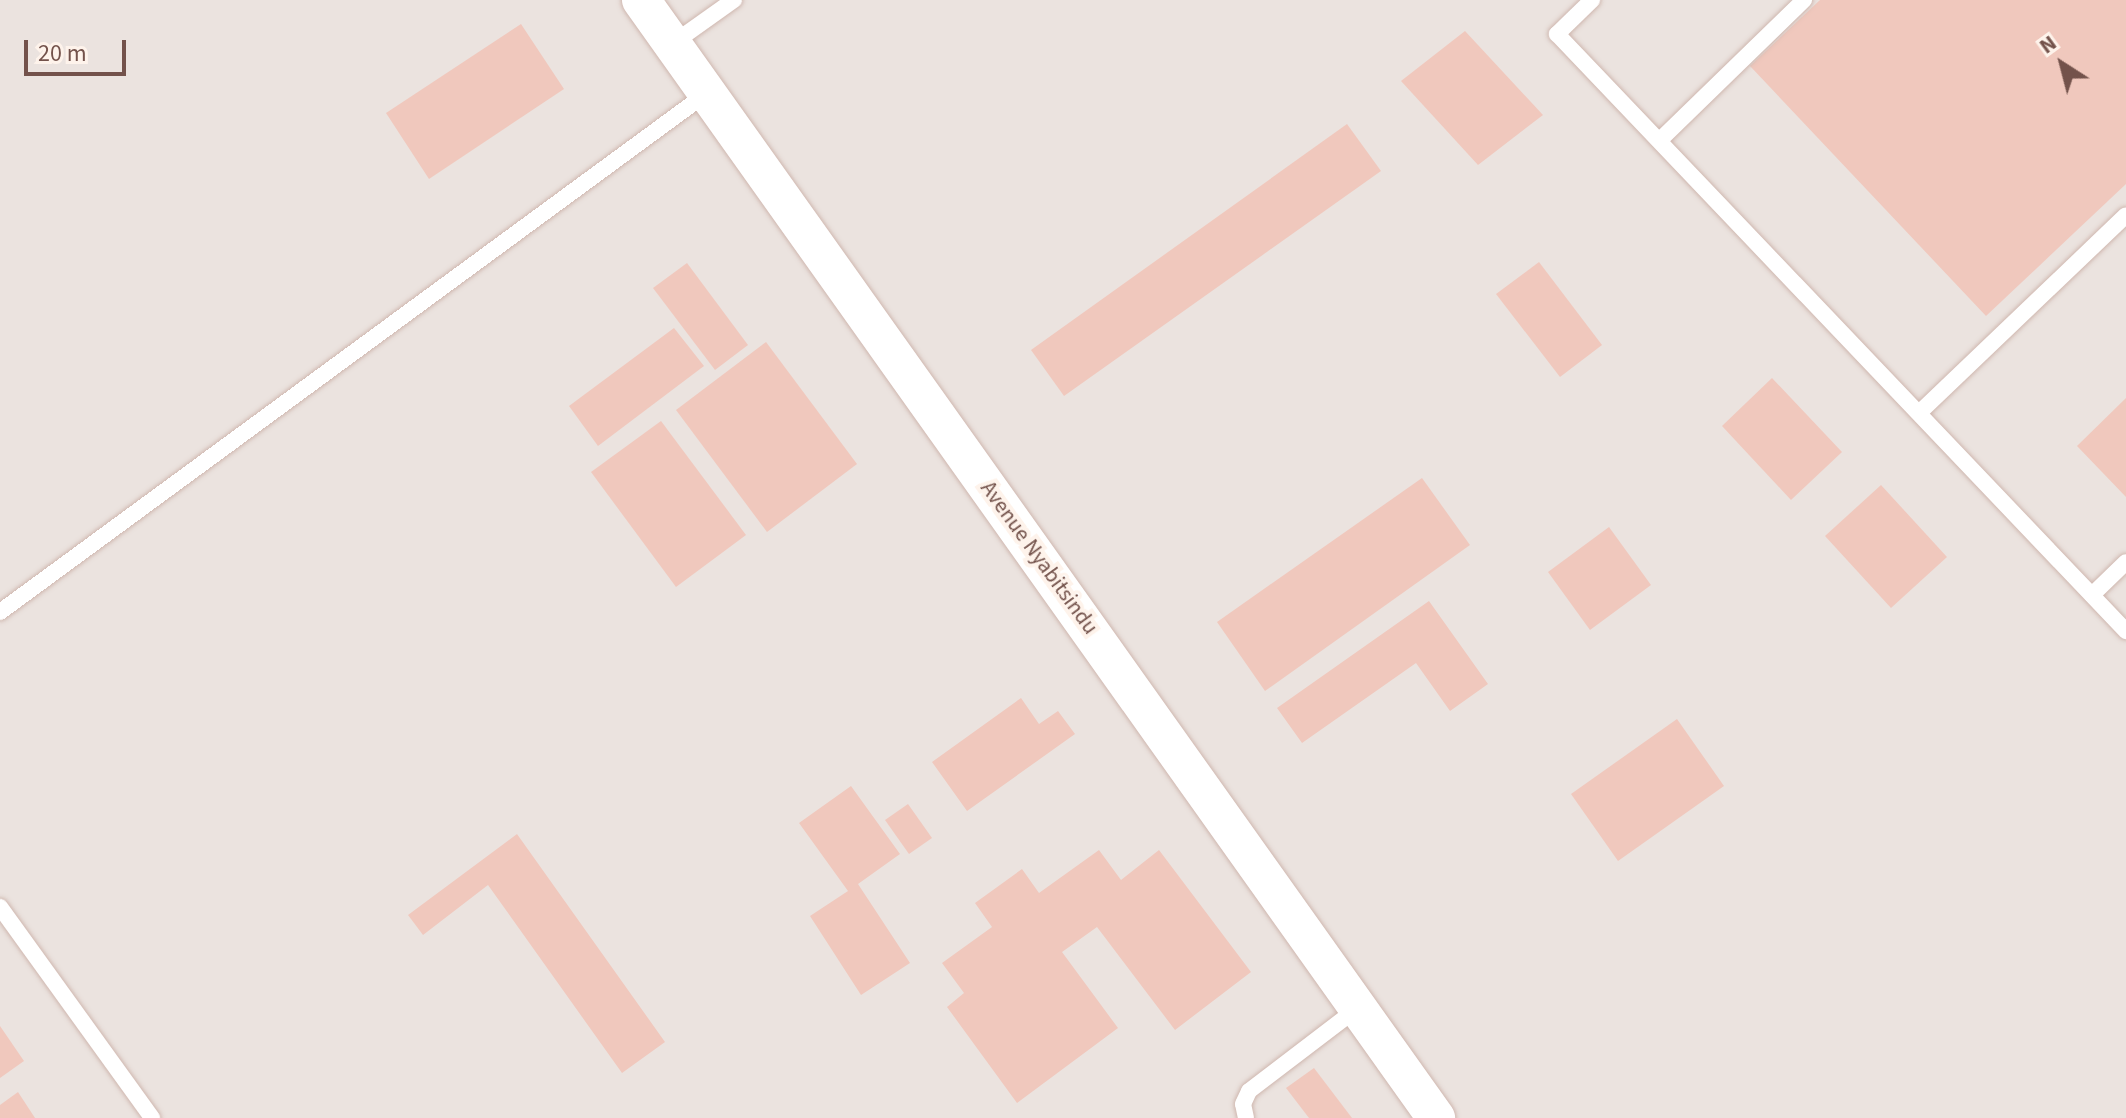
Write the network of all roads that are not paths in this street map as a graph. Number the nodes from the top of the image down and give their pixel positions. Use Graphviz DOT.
graph roads {
  1 [pos="641,0"];
  2 [pos="734,0"];
  3 [pos="1592,0"];
  4 [pos="1804,0"];
  5 [pos="672,44"];
  6 [pos="707,93"];
  7 [pos="1660,140"];
  8 [pos="2126,215"];
  9 [pos="1919,413"];
  10 [pos="2126,562"];
  11 [pos="2092,595"];
  12 [pos="0,612"];
  13 [pos="2126,631"];
  14 [pos="0,907"];
  15 [pos="1359,1007"];
  16 [pos="152,1118"];
  17 [pos="1246,1118"];
  18 [pos="1436,1118"];
  1 -- 5 [label="street, Avenue Nyabitsindu"];
  2 -- 5 [label="lane"];
  3 -- 7 [label="lane"];
  4 -- 7 [label="lane"];
  5 -- 6 [label="street, Avenue Nyabitsindu"];
  6 -- 12 [label="lane"];
  6 -- 15 [label="street, Avenue Nyabitsindu"];
  7 -- 9 [label="lane"];
  8 -- 9 [label="lane"];
  9 -- 11 [label="lane"];
  10 -- 11 [label="lane"];
  11 -- 13 [label="lane"];
  14 -- 16 [label="lane"];
  15 -- 17 [label="lane"];
  15 -- 18 [label="street, Avenue Nyabitsindu"];
}
